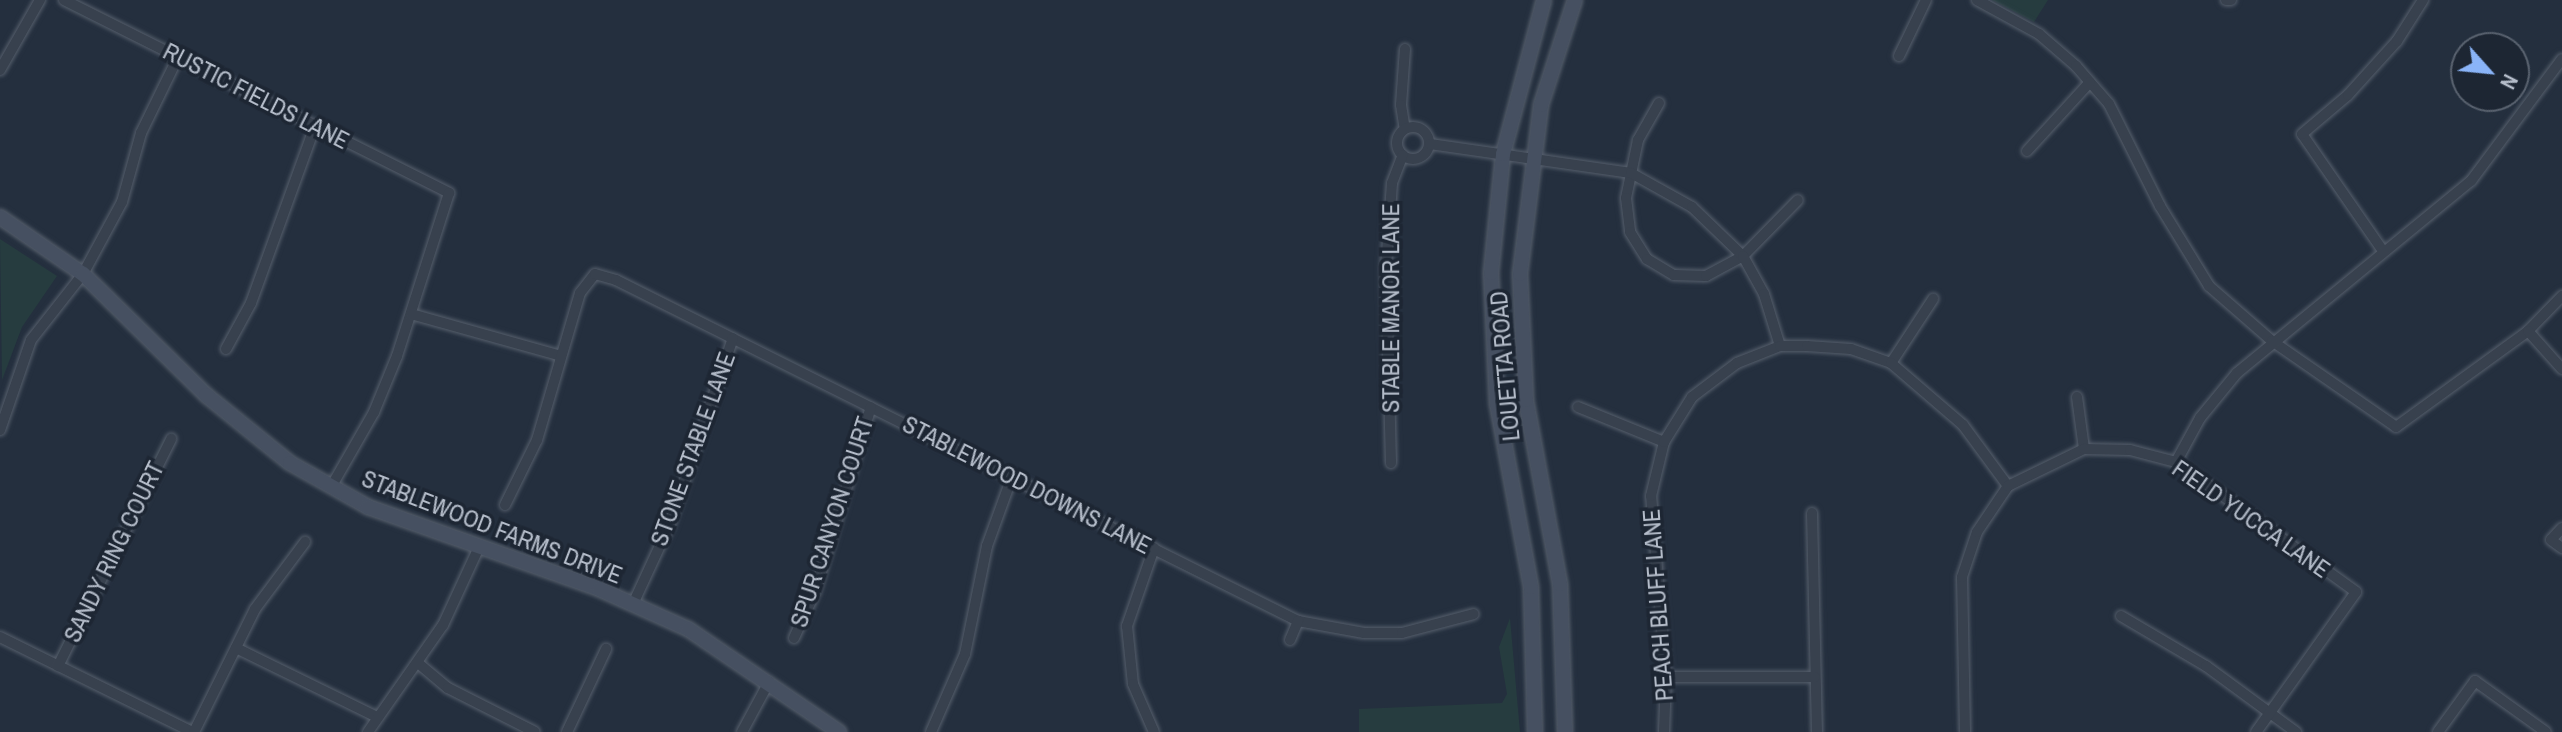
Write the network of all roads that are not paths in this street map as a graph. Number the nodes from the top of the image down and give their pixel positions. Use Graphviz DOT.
graph roads {
  1 [pos="40,0"];
  2 [pos="64,0"];
  3 [pos="1544,0"];
  4 [pos="1575,0"];
  5 [pos="1926,0"];
  6 [pos="1977,0"];
  7 [pos="2423,0"];
  8 [pos="1405,49"];
  9 [pos="1899,56"];
  10 [pos="178,57"];
  11 [pos="2562,59"];
  12 [pos="0,70"];
  13 [pos="2090,82"];
  14 [pos="1659,103"];
  15 [pos="315,126"];
  16 [pos="1405,129"];
  17 [pos="1430,144"];
  18 [pos="2027,151"];
  19 [pos="1503,154"];
  20 [pos="1403,155"];
  21 [pos="1531,159"];
  22 [pos="1631,173"];
  23 [pos="1798,200"];
  24 [pos="0,217"];
  25 [pos="2383,251"];
  26 [pos="1743,256"];
  27 [pos="83,274"];
  28 [pos="2562,296"];
  29 [pos="1933,299"];
  30 [pos="411,314"];
  31 [pos="2528,331"];
  32 [pos="733,338"];
  33 [pos="2272,341"];
  34 [pos="1780,346"];
  35 [pos="226,349"];
  36 [pos="558,355"];
  37 [pos="1891,363"];
  38 [pos="2562,369"];
  39 [pos="2077,397"];
  40 [pos="1526,400"];
  41 [pos="1497,404"];
  42 [pos="871,407"];
  43 [pos="1578,407"];
  44 [pos="0,430"];
  45 [pos="171,439"];
  46 [pos="1664,442"];
  47 [pos="2084,449"];
  48 [pos="2176,462"];
  49 [pos="1391,463"];
  50 [pos="1012,477"];
  51 [pos="2008,486"];
  52 [pos="331,487"];
  53 [pos="505,505"];
  54 [pos="1812,513"];
  55 [pos="2562,528"];
  56 [pos="305,542"];
  57 [pos="479,547"];
  58 [pos="1154,548"];
  59 [pos="2562,548"];
  60 [pos="633,604"];
  61 [pos="1474,614"];
  62 [pos="2121,616"];
  63 [pos="1298,621"];
  64 [pos="0,637"];
  65 [pos="794,638"];
  66 [pos="1290,640"];
  67 [pos="1564,642"];
  68 [pos="1535,643"];
  69 [pos="236,648"];
  70 [pos="606,649"];
  71 [pos="418,663"];
  72 [pos="58,666"];
  73 [pos="1666,677"];
  74 [pos="1815,677"];
  75 [pos="769,682"];
  76 [pos="2270,713"];
  77 [pos="377,717"];
  78 [pos="1150,729"];
  79 [pos="193,732"];
  80 [pos="368,732"];
  81 [pos="535,732"];
  82 [pos="567,732"];
  83 [pos="742,732"];
  84 [pos="839,732"];
  85 [pos="931,732"];
  86 [pos="1136,732"];
  87 [pos="1535,732"];
  88 [pos="1565,732"];
  89 [pos="1664,732"];
  90 [pos="1817,732"];
  91 [pos="1965,732"];
  92 [pos="2256,732"];
  93 [pos="2296,732"];
  94 [pos="2438,732"];
  95 [pos="2546,732"];
  1 -- 12 [label="street"];
  2 -- 10 [label="street, RUSTIC FIELDS LANE"];
  3 -- 19 [label="main road, LOUETTA ROAD"];
  4 -- 21 [label="main road, LOUETTA ROAD"];
  5 -- 9 [label="street"];
  6 -- 13 [label="street"];
  7 -- 25 [label="street"];
  8 -- 16 [label="street"];
  10 -- 15 [label="street, RUSTIC FIELDS LANE"];
  10 -- 27 [label="street"];
  11 -- 25 [label="street"];
  13 -- 18 [label="street"];
  13 -- 33 [label="street"];
  14 -- 22 [label="street"];
  15 -- 30 [label="street, RUSTIC FIELDS LANE"];
  15 -- 35 [label="street"];
  16 -- 17 [label="street"];
  16 -- 20 [label="street"];
  17 -- 19 [label="street"];
  17 -- 20 [label="street"];
  19 -- 21 [label="street"];
  19 -- 41 [label="main road, LOUETTA ROAD"];
  20 -- 49 [label="street, STABLE MANOR LANE"];
  21 -- 22 [label="street"];
  21 -- 40 [label="main road, LOUETTA ROAD"];
  22 -- 26 [label="street"];
  22 -- 26 [label="street"];
  23 -- 26 [label="street"];
  24 -- 27 [label="main road, STABLEWOOD FARMS DRIVE"];
  25 -- 33 [label="street"];
  26 -- 34 [label="street"];
  27 -- 44 [label="street"];
  27 -- 52 [label="main road, STABLEWOOD FARMS DRIVE"];
  28 -- 31 [label="street"];
  29 -- 37 [label="street"];
  30 -- 36 [label="street"];
  30 -- 52 [label="street"];
  31 -- 33 [label="street"];
  31 -- 38 [label="street"];
  32 -- 36 [label="street, STABLEWOOD DOWNS LANE"];
  32 -- 42 [label="street, STABLEWOOD DOWNS LANE"];
  32 -- 60 [label="street, STONE STABLE LANE"];
  33 -- 48 [label="street"];
  34 -- 37 [label="street"];
  34 -- 46 [label="street, PEACH BLUFF LANE"];
  36 -- 53 [label="street"];
  37 -- 51 [label="street"];
  39 -- 47 [label="street"];
  40 -- 41 [label="main road"];
  40 -- 67 [label="main road, LOUETTA ROAD"];
  41 -- 68 [label="main road, LOUETTA ROAD"];
  42 -- 50 [label="street, STABLEWOOD DOWNS LANE"];
  42 -- 65 [label="street, SPUR CANYON COURT"];
  43 -- 46 [label="street"];
  45 -- 72 [label="street, SANDY RING COURT"];
  46 -- 73 [label="street, PEACH BLUFF LANE"];
  47 -- 48 [label="street, FIELD YUCCA LANE"];
  47 -- 51 [label="street, FIELD YUCCA LANE"];
  48 -- 76 [label="street, FIELD YUCCA LANE"];
  50 -- 58 [label="street, STABLEWOOD DOWNS LANE"];
  50 -- 85 [label="street"];
  51 -- 91 [label="street"];
  52 -- 57 [label="main road, STABLEWOOD FARMS DRIVE"];
  54 -- 74 [label="street"];
  55 -- 59 [label="street"];
  56 -- 69 [label="street"];
  57 -- 60 [label="main road, STABLEWOOD FARMS DRIVE"];
  57 -- 71 [label="street"];
  58 -- 63 [label="street, STABLEWOOD DOWNS LANE"];
  58 -- 78 [label="street"];
  60 -- 75 [label="main road, STABLEWOOD FARMS DRIVE"];
  61 -- 63 [label="street, STABLEWOOD DOWNS LANE"];
  62 -- 76 [label="street"];
  63 -- 66 [label="street"];
  64 -- 72 [label="street"];
  67 -- 68 [label="main road"];
  67 -- 88 [label="main road, LOUETTA ROAD"];
  68 -- 87 [label="main road, LOUETTA ROAD"];
  69 -- 77 [label="street"];
  69 -- 79 [label="street"];
  70 -- 82 [label="street"];
  71 -- 77 [label="street"];
  71 -- 81 [label="street"];
  72 -- 79 [label="street"];
  73 -- 74 [label="street"];
  73 -- 89 [label="street, PEACH BLUFF LANE"];
  74 -- 90 [label="street"];
  75 -- 83 [label="street"];
  75 -- 84 [label="main road, STABLEWOOD FARMS DRIVE"];
  76 -- 92 [label="street"];
  76 -- 93 [label="street"];
  77 -- 80 [label="street"];
  78 -- 86 [label="street"];
  94 -- 95 [label="street"];
}
